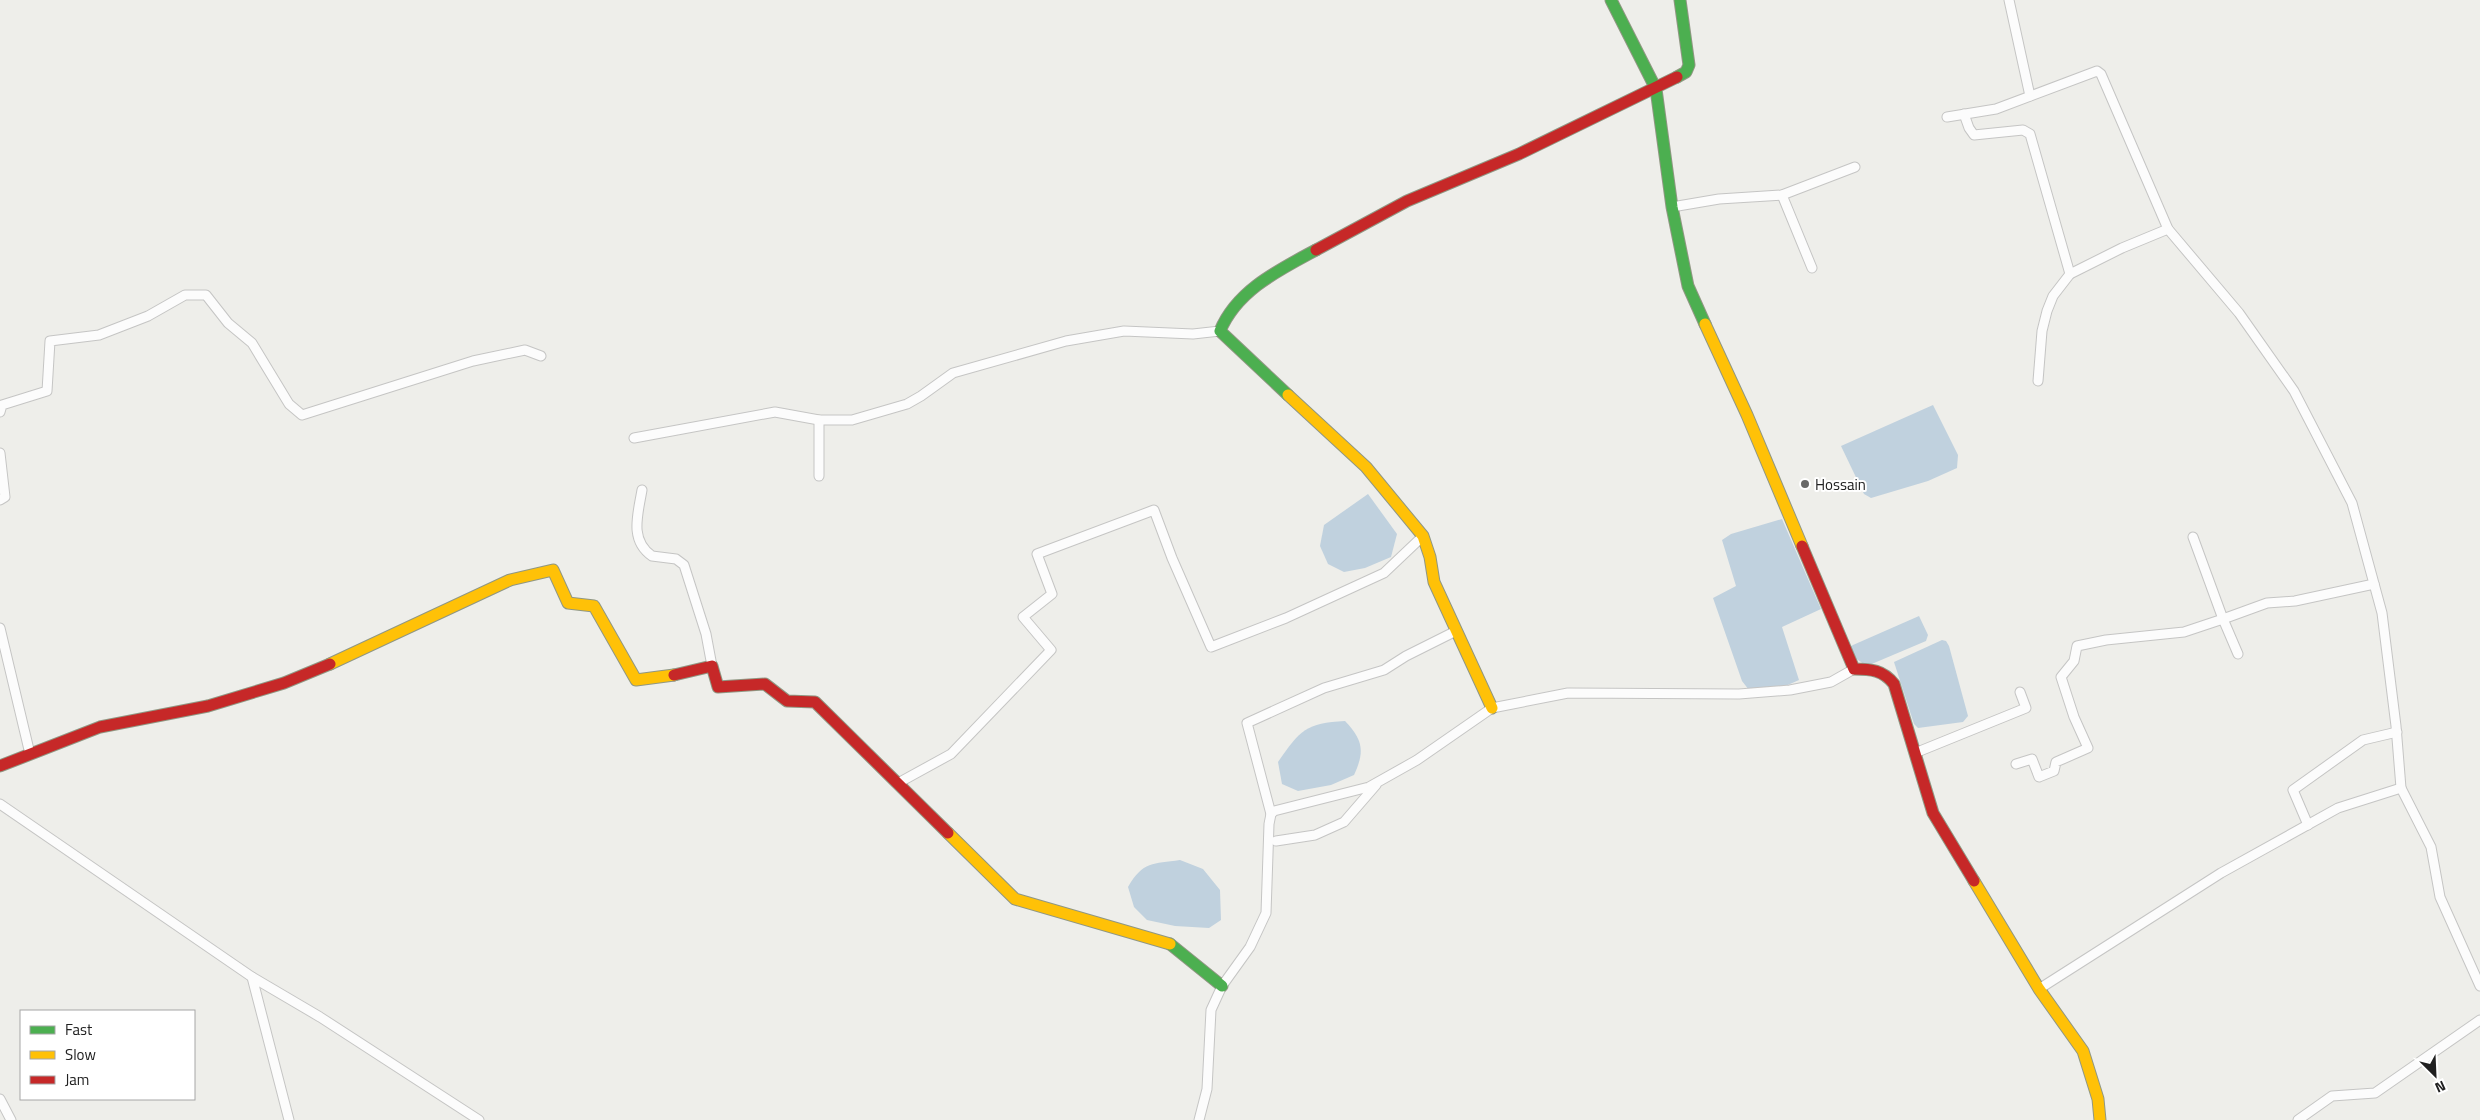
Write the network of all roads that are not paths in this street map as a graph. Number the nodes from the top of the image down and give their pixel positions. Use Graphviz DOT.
graph roads {
  1 [pos="1611,0"];
  2 [pos="1680,0"];
  3 [pos="2009,0"];
  4 [pos="1656,89"];
  5 [pos="2030,96"];
  6 [pos="1964,114"];
  7 [pos="1947,117"];
  8 [pos="1855,166"];
  9 [pos="1782,195"];
  10 [pos="1672,207"];
  11 [pos="2168,229"];
  12 [pos="1812,268"];
  13 [pos="2070,274"];
  14 [pos="1220,331"];
  15 [pos="540,356"];
  16 [pos="2038,381"];
  17 [pos="0,412"];
  18 [pos="820,420"];
  19 [pos="634,438"];
  20 [pos="0,454"];
  21 [pos="819,476"];
  22 [pos="642,490"];
  23 [pos="0,500"];
  24 [pos="1423,536"];
  25 [pos="2193,537"];
  26 [pos="2374,584"];
  27 [pos="2223,619"];
  28 [pos="0,628"];
  29 [pos="1456,630"];
  30 [pos="2238,654"];
  31 [pos="712,666"];
  32 [pos="1854,669"];
  33 [pos="2020,692"];
  34 [pos="1492,708"];
  35 [pos="2397,732"];
  36 [pos="1915,753"];
  37 [pos="30,754"];
  38 [pos="2016,764"];
  39 [pos="0,766"];
  40 [pos="900,782"];
  41 [pos="1379,782"];
  42 [pos="2401,788"];
  43 [pos="0,804"];
  44 [pos="1271,814"];
  45 [pos="2308,825"];
  46 [pos="1276,842"];
  47 [pos="252,977"];
  48 [pos="1222,986"];
  49 [pos="2480,986"];
  50 [pos="2039,989"];
  51 [pos="2480,1020"];
  52 [pos="0,1099"];
  53 [pos="11,1120"];
  54 [pos="290,1120"];
  55 [pos="479,1120"];
  56 [pos="1199,1120"];
  57 [pos="2100,1120"];
  58 [pos="2298,1120"];
  1 -- 4 [label="street"];
  2 -- 4 [label="street"];
  3 -- 5 [label="street"];
  4 -- 10 [label="street"];
  4 -- 14 [label="street"];
  5 -- 6 [label="street"];
  5 -- 11 [label="street"];
  6 -- 7 [label="street"];
  6 -- 13 [label="street"];
  8 -- 9 [label="street"];
  9 -- 10 [label="street"];
  9 -- 12 [label="street"];
  10 -- 32 [label="street"];
  11 -- 13 [label="street"];
  11 -- 26 [label="street"];
  13 -- 16 [label="street"];
  14 -- 18 [label="street"];
  14 -- 24 [label="street"];
  15 -- 17 [label="street"];
  18 -- 19 [label="street"];
  18 -- 21 [label="street"];
  20 -- 23 [label="street"];
  22 -- 31 [label="street"];
  24 -- 29 [label="street"];
  24 -- 40 [label="street"];
  25 -- 27 [label="street"];
  26 -- 27 [label="street"];
  26 -- 35 [label="street"];
  27 -- 30 [label="street"];
  27 -- 38 [label="street"];
  28 -- 37 [label="street"];
  29 -- 34 [label="street"];
  29 -- 44 [label="street"];
  31 -- 37 [label="street"];
  31 -- 48 [label="street"];
  32 -- 34 [label="street"];
  32 -- 36 [label="street"];
  33 -- 36 [label="street"];
  34 -- 41 [label="street"];
  35 -- 42 [label="street"];
  35 -- 45 [label="street"];
  36 -- 50 [label="street"];
  37 -- 39 [label="street"];
  41 -- 44 [label="street"];
  41 -- 46 [label="street"];
  42 -- 45 [label="street"];
  42 -- 49 [label="street"];
  43 -- 47 [label="street"];
  44 -- 48 [label="street"];
  45 -- 50 [label="street"];
  47 -- 54 [label="street"];
  47 -- 55 [label="street"];
  48 -- 56 [label="street"];
  50 -- 57 [label="street"];
  51 -- 58 [label="street"];
  52 -- 53 [label="street"];
}
